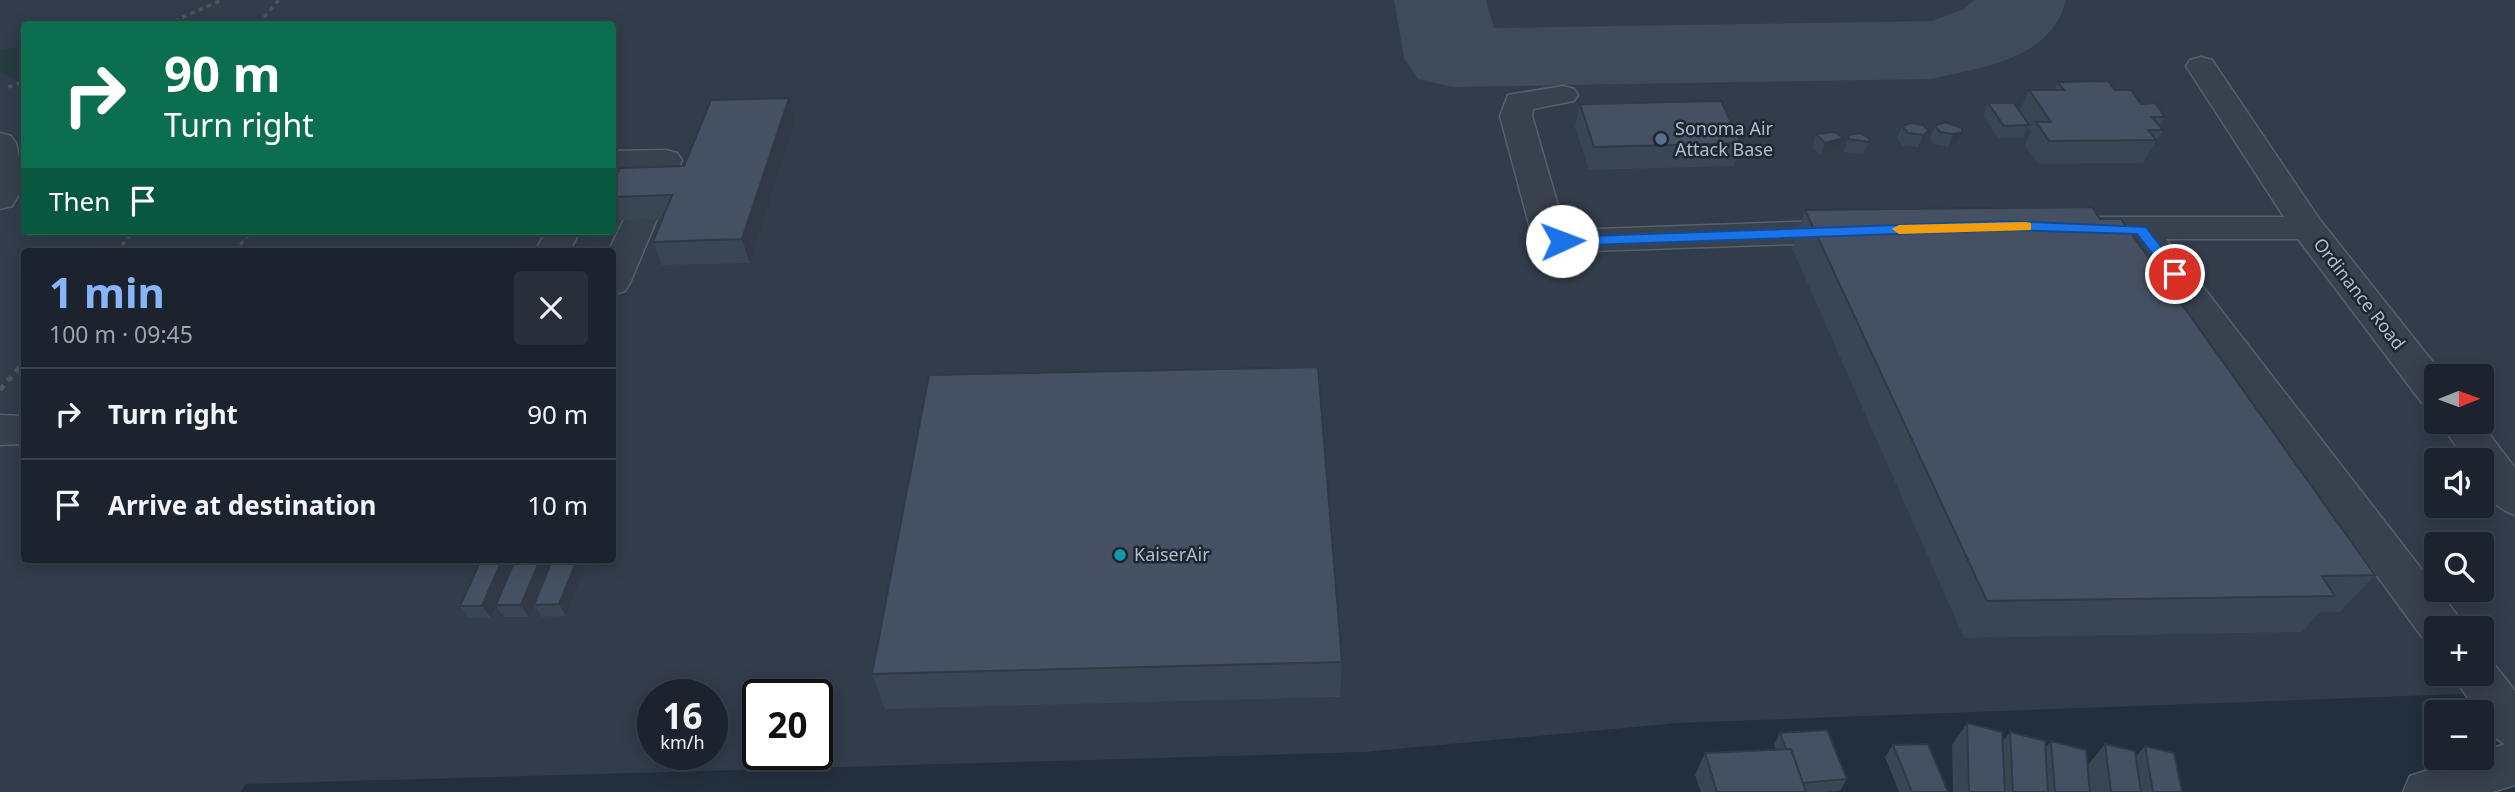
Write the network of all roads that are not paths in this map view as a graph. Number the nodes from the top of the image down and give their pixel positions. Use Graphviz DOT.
graph roads {
  1 [pos="2201,66"];
  2 [pos="1563,95"];
  3 [pos="0,143"];
  4 [pos="616,161"];
  5 [pos="0,199"];
  6 [pos="2046,227"];
  7 [pos="2308,228"];
  8 [pos="1877,230"];
  9 [pos="2141,230"];
  10 [pos="616,274"];
  11 [pos="2424,378"];
  12 [pos="0,430"];
  13 [pos="21,430"];
  14 [pos="2468,434"];
  15 [pos="2515,499"];
  16 [pos="2432,616"];
  17 [pos="2484,686"];
  18 [pos="2515,727"];
  19 [pos="2515,763"];
  20 [pos="2427,792"];
  1 -- 7 [label="street"];
  2 -- 8 [label="street"];
  3 -- 5 [label="street"];
  4 -- 10 [label="street"];
  6 -- 9 [label="street, Ordinance Road"];
  7 -- 9 [label="street, Ordinance Road"];
  7 -- 11 [label="street, Ordinance Road"];
  9 -- 16 [label="street"];
  12 -- 13 [label="street"];
  14 -- 15 [label="street"];
  17 -- 18 [label="street"];
  19 -- 20 [label="street"];
}
